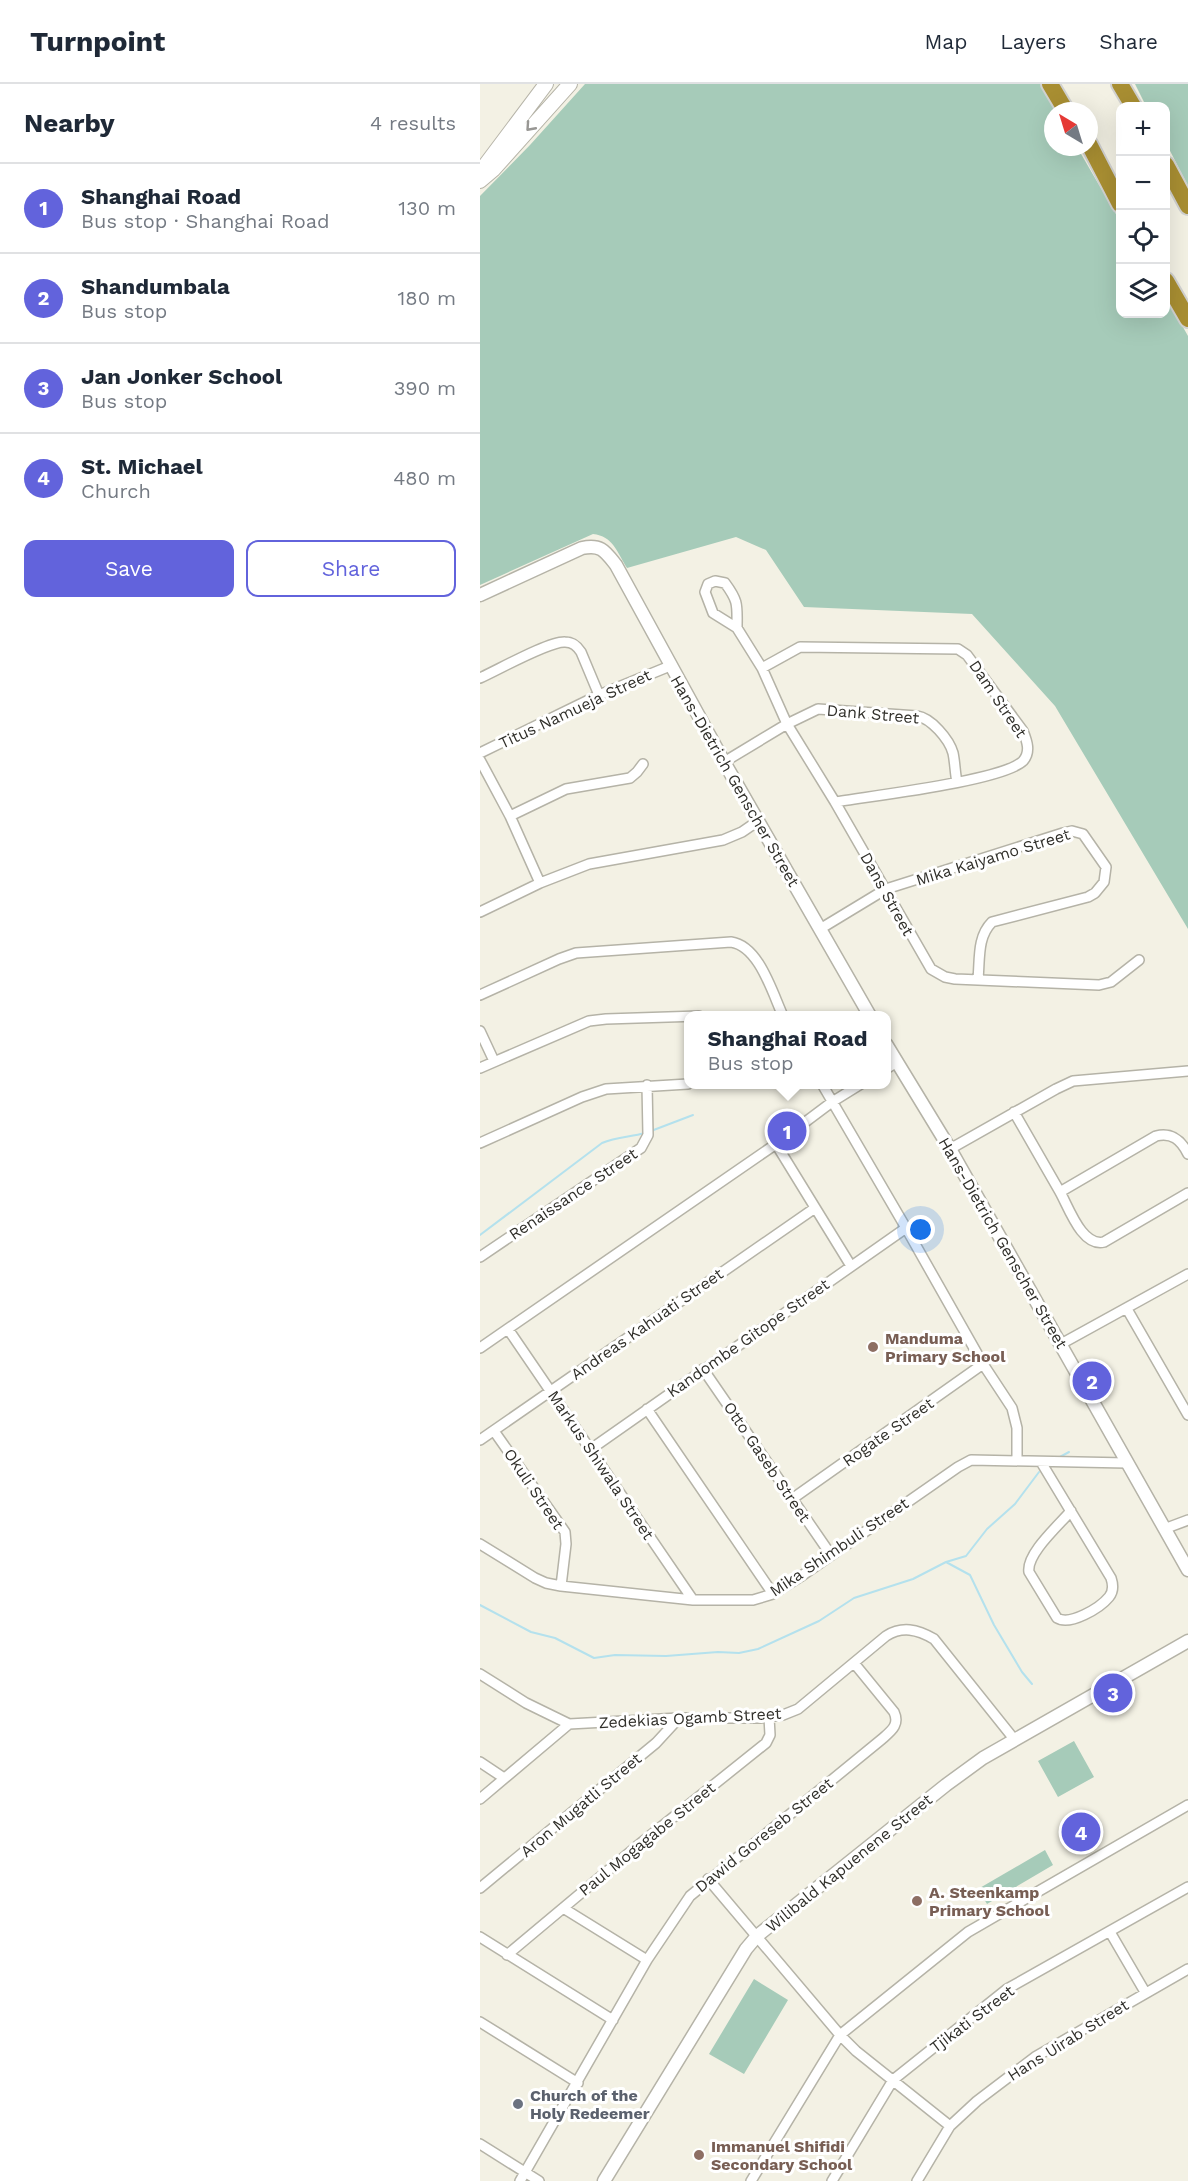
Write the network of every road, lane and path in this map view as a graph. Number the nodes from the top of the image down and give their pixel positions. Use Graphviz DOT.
graph roads {
  1 [pos="546,84"];
  2 [pos="570,84"];
  3 [pos="1050,84"];
  4 [pos="1060,84"];
  5 [pos="1120,84"];
  6 [pos="1061,102"];
  7 [pos="1069,102"];
  8 [pos="1131,102"];
  9 [pos="1094,156"];
  10 [pos="480,172"];
  11 [pos="1170,172"];
  12 [pos="480,181"];
  13 [pos="1116,197"];
  14 [pos="1188,206"];
  15 [pos="1170,288"];
  16 [pos="1188,319"];
  17 [pos="480,595"];
  18 [pos="737,628"];
  19 [pos="670,666"];
  20 [pos="762,668"];
  21 [pos="480,678"];
  22 [pos="599,695"];
  23 [pos="787,723"];
  24 [pos="480,753"];
  25 [pos="480,760"];
  26 [pos="724,762"];
  27 [pos="643,764"];
  28 [pos="957,782"];
  29 [pos="835,801"];
  30 [pos="510,816"];
  31 [pos="758,821"];
  32 [pos="540,883"];
  33 [pos="886,889"];
  34 [pos="480,912"];
  35 [pos="820,929"];
  36 [pos="1139,960"];
  37 [pos="978,979"];
  38 [pos="480,995"];
  39 [pos="781,1011"];
  40 [pos="867,1011"];
  41 [pos="684,1016"];
  42 [pos="480,1031"];
  43 [pos="494,1061"];
  44 [pos="891,1066"];
  45 [pos="480,1068"];
  46 [pos="1188,1071"];
  47 [pos="684,1084"];
  48 [pos="647,1085"];
  49 [pos="825,1089"];
  50 [pos="853,1089"];
  51 [pos="832,1102"];
  52 [pos="1014,1112"];
  53 [pos="480,1143"];
  54 [pos="776,1144"];
  55 [pos="950,1149"];
  56 [pos="1188,1154"];
  57 [pos="1060,1192"];
  58 [pos="1188,1193"];
  59 [pos="815,1208"];
  60 [pos="906,1228"];
  61 [pos="480,1257"];
  62 [pos="851,1266"];
  63 [pos="1187,1277"];
  64 [pos="1127,1309"];
  65 [pos="508,1329"];
  66 [pos="1061,1344"];
  67 [pos="480,1347"];
  68 [pos="983,1364"];
  69 [pos="704,1369"];
  70 [pos="550,1390"];
  71 [pos="647,1409"];
  72 [pos="1188,1415"];
  73 [pos="494,1431"];
  74 [pos="480,1440"];
  75 [pos="591,1449"];
  76 [pos="1017,1460"];
  77 [pos="1041,1462"];
  78 [pos="1127,1463"];
  79 [pos="792,1498"];
  80 [pos="1071,1511"];
  81 [pos="1188,1520"];
  82 [pos="1164,1529"];
  83 [pos="480,1544"];
  84 [pos="831,1555"];
  85 [pos="1188,1570"];
  86 [pos="561,1586"];
  87 [pos="773,1594"];
  88 [pos="693,1600"];
  89 [pos="1188,1641"];
  90 [pos="854,1663"];
  91 [pos="480,1674"];
  92 [pos="769,1717"];
  93 [pos="679,1718"];
  94 [pos="569,1724"];
  95 [pos="1014,1739"];
  96 [pos="480,1762"];
  97 [pos="504,1778"];
  98 [pos="480,1799"];
  99 [pos="1188,1805"];
  100 [pos="708,1880"];
  101 [pos="1188,1887"];
  102 [pos="480,1888"];
  103 [pos="563,1908"];
  104 [pos="1110,1932"];
  105 [pos="757,1936"];
  106 [pos="480,1937"];
  107 [pos="507,1955"];
  108 [pos="647,1960"];
  109 [pos="1188,1968"];
  110 [pos="1145,1992"];
  111 [pos="613,2020"];
  112 [pos="480,2022"];
  113 [pos="840,2035"];
  114 [pos="893,2080"];
  115 [pos="578,2083"];
  116 [pos="950,2126"];
  117 [pos="480,2144"];
  118 [pos="522,2177"];
  119 [pos="539,2181"];
  120 [pos="604,2181"];
  121 [pos="751,2181"];
  122 [pos="832,2181"];
  123 [pos="917,2181"];
  1 -- 10 [label="main road"];
  2 -- 12 [label="main road, one-way"];
  3 -- 6 [label="highway"];
  4 -- 7 [label="highway"];
  5 -- 8 [label="highway"];
  9 -- 13 [label="highway"];
  11 -- 14 [label="highway"];
  15 -- 16 [label="highway"];
  17 -- 19 [label="street, Hans-Dietrich Genscher Street"];
  18 -- 18 [label="street, Dans Street"];
  18 -- 20 [label="street, Dans Street"];
  19 -- 22 [label="street, Titus Namueja Street"];
  19 -- 26 [label="street, Hans-Dietrich Genscher Street"];
  20 -- 23 [label="street, Dans Street"];
  20 -- 28 [label="street, Dam Street"];
  21 -- 22 [label="street"];
  22 -- 24 [label="street, Titus Namueja Street"];
  23 -- 26 [label="street, Dank Street"];
  23 -- 28 [label="street, Dank Street"];
  23 -- 29 [label="street, Dans Street"];
  25 -- 30 [label="street"];
  26 -- 31 [label="street, Hans-Dietrich Genscher Street"];
  27 -- 30 [label="street"];
  28 -- 29 [label="street, Dam Street"];
  29 -- 33 [label="street, Dans Street"];
  30 -- 32 [label="street"];
  31 -- 32 [label="street"];
  31 -- 35 [label="street, Hans-Dietrich Genscher Street"];
  32 -- 34 [label="street"];
  33 -- 35 [label="street, Mika Kaiyamo Street"];
  33 -- 37 [label="street, Dans Street"];
  33 -- 37 [label="street, Mika Kaiyamo Street"];
  35 -- 40 [label="street, Hans-Dietrich Genscher Street"];
  36 -- 37 [label="street, Dans Street"];
  38 -- 39 [label="street"];
  41 -- 43 [label="street"];
  42 -- 43 [label="street"];
  43 -- 45 [label="street"];
  44 -- 55 [label="street, Hans-Dietrich Genscher Street"];
  46 -- 52 [label="street"];
  47 -- 48 [label="street"];
  48 -- 53 [label="street"];
  48 -- 61 [label="street, Renaissance Street"];
  49 -- 51 [label="street"];
  50 -- 51 [label="street"];
  51 -- 54 [label="street"];
  51 -- 60 [label="street"];
  52 -- 55 [label="street"];
  52 -- 57 [label="street"];
  54 -- 59 [label="street"];
  54 -- 65 [label="street"];
  55 -- 66 [label="street, Hans-Dietrich Genscher Street"];
  56 -- 57 [label="street"];
  57 -- 58 [label="street"];
  59 -- 62 [label="street"];
  59 -- 70 [label="street, Andreas Kahuati Street"];
  60 -- 62 [label="street, Kandombe Gitope Street"];
  60 -- 68 [label="street"];
  62 -- 69 [label="street, Kandombe Gitope Street"];
  63 -- 64 [label="street"];
  64 -- 66 [label="street"];
  64 -- 72 [label="street"];
  65 -- 67 [label="street"];
  65 -- 70 [label="street, Markus Shiwala Street"];
  66 -- 78 [label="street, Hans-Dietrich Genscher Street"];
  68 -- 76 [label="street"];
  68 -- 79 [label="street, Rogate Street"];
  69 -- 71 [label="street, Kandombe Gitope Street"];
  69 -- 79 [label="street, Otto Gaseb Street"];
  70 -- 73 [label="street, Andreas Kahuati Street"];
  70 -- 75 [label="street, Markus Shiwala Street"];
  71 -- 75 [label="street, Kandombe Gitope Street"];
  71 -- 87 [label="street"];
  73 -- 74 [label="street, Andreas Kahuati Street"];
  73 -- 86 [label="street, Okuli Street"];
  75 -- 88 [label="street, Markus Shiwala Street"];
  76 -- 77 [label="street, Mika Shimbuli Street"];
  76 -- 84 [label="street, Mika Shimbuli Street"];
  77 -- 78 [label="street, Mika Shimbuli Street"];
  77 -- 80 [label="street"];
  78 -- 82 [label="street, Hans-Dietrich Genscher Street"];
  79 -- 84 [label="street, Otto Gaseb Street"];
  80 -- 80 [label="street"];
  81 -- 82 [label="street"];
  82 -- 85 [label="street, Hans-Dietrich Genscher Street"];
  83 -- 86 [label="street, Mika Shimbuli Street"];
  84 -- 87 [label="street, Mika Shimbuli Street"];
  86 -- 88 [label="street, Mika Shimbuli Street"];
  87 -- 88 [label="street, Mika Shimbuli Street"];
  89 -- 95 [label="street, Wilibald Kapuenene Street"];
  90 -- 92 [label="street, Zedekias Ogamb Street"];
  90 -- 95 [label="street, Zedekias Ogamb Street"];
  90 -- 100 [label="street, Dawid Goreseb Street"];
  91 -- 94 [label="street, Zedekias Ogamb Street"];
  92 -- 93 [label="street, Zedekias Ogamb Street"];
  92 -- 103 [label="street, Paul Mogagabe Street"];
  93 -- 94 [label="street, Zedekias Ogamb Street"];
  93 -- 102 [label="street, Aron Mugatli Street"];
  94 -- 97 [label="street"];
  95 -- 105 [label="street, Wilibald Kapuenene Street"];
  96 -- 97 [label="street"];
  97 -- 98 [label="street"];
  99 -- 113 [label="street"];
  100 -- 105 [label="street"];
  100 -- 108 [label="street, Dawid Goreseb Street"];
  101 -- 104 [label="street, Tjikati Street"];
  103 -- 107 [label="street, Paul Mogagabe Street"];
  103 -- 108 [label="street"];
  104 -- 110 [label="street"];
  104 -- 114 [label="street, Tjikati Street"];
  105 -- 113 [label="street"];
  105 -- 120 [label="street, Wilibald Kapuenene Street"];
  106 -- 107 [label="street"];
  107 -- 111 [label="street"];
  108 -- 111 [label="street, Dawid Goreseb Street"];
  109 -- 110 [label="street, Hans Uirab Street"];
  110 -- 116 [label="street, Hans Uirab Street"];
  111 -- 115 [label="street, Dawid Goreseb Street"];
  112 -- 115 [label="street"];
  113 -- 114 [label="street"];
  113 -- 121 [label="street"];
  114 -- 116 [label="street"];
  114 -- 122 [label="street, Tjikati Street"];
  115 -- 118 [label="street, Dawid Goreseb Street"];
  116 -- 123 [label="street, Hans Uirab Street"];
  117 -- 118 [label="street"];
  118 -- 119 [label="street"];
}
